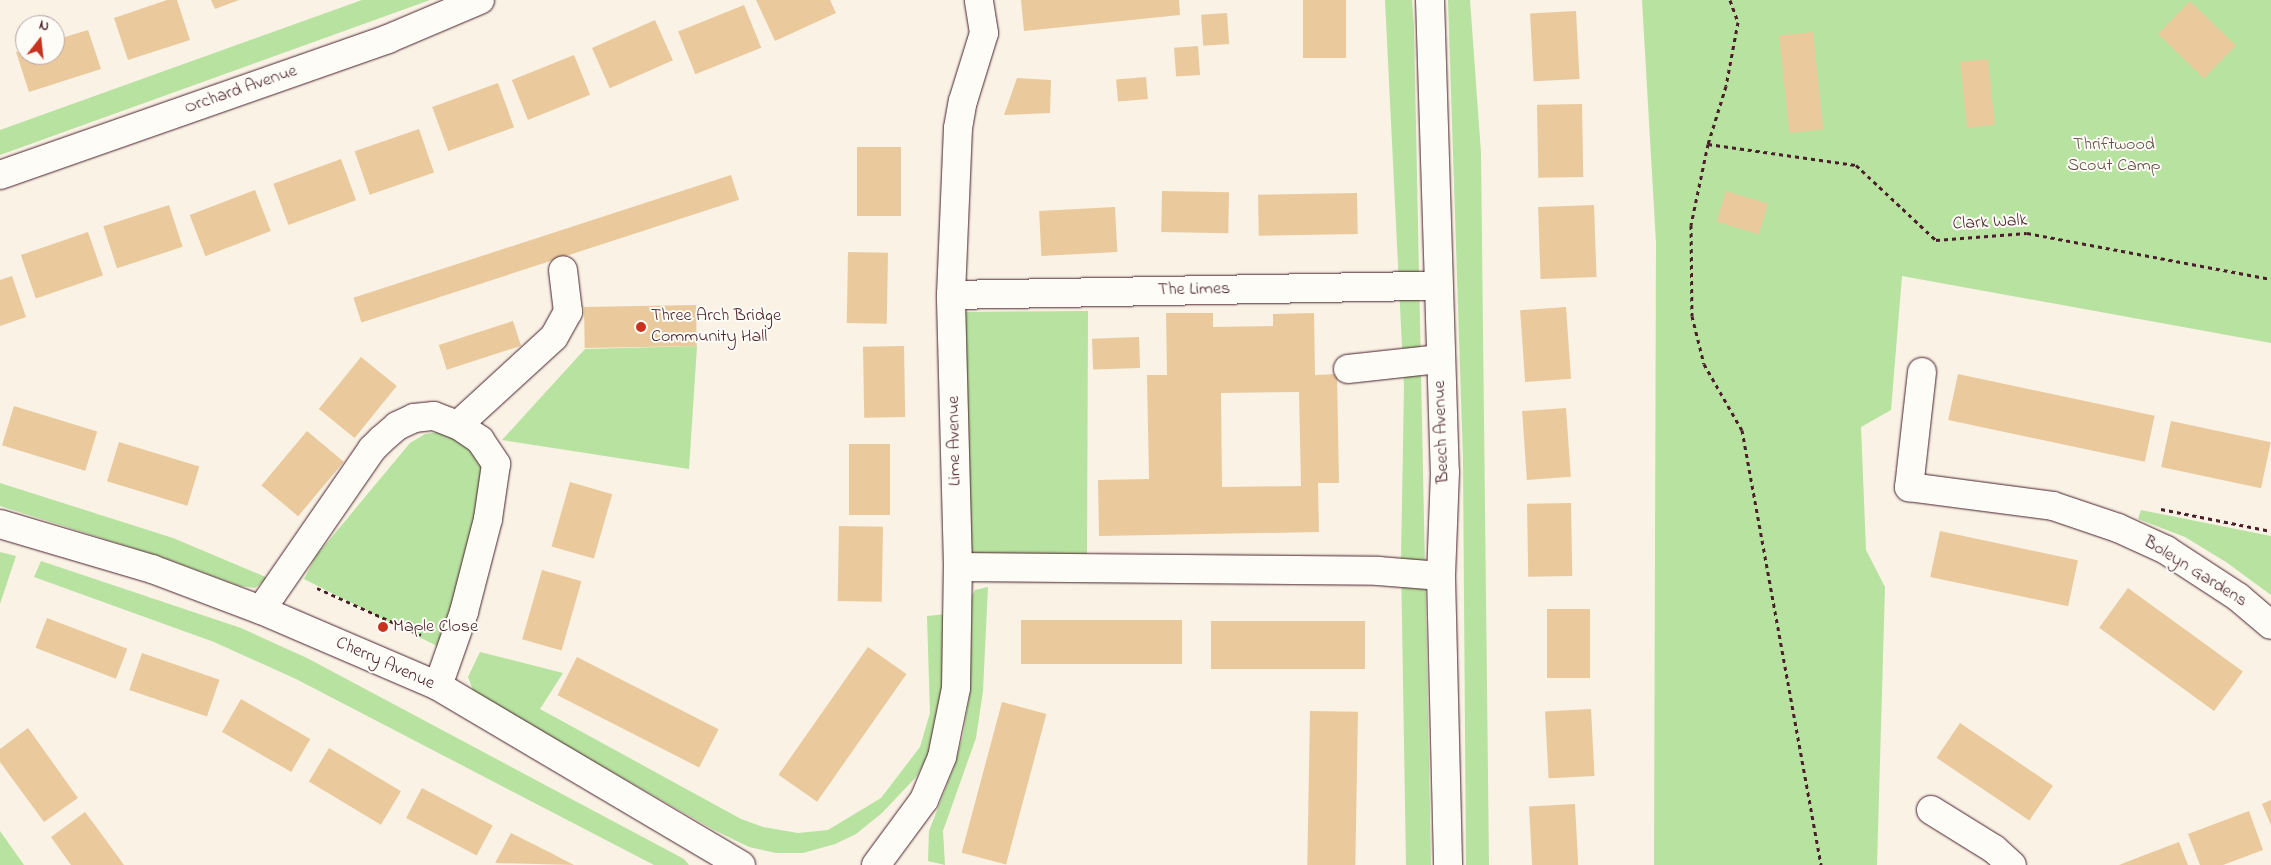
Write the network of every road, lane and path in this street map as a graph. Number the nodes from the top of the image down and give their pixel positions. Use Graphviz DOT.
graph roads {
  1 [pos="480,0"];
  2 [pos="979,0"];
  3 [pos="1430,0"];
  4 [pos="1730,0"];
  5 [pos="1708,144"];
  6 [pos="0,175"];
  7 [pos="563,270"];
  8 [pos="2271,279"];
  9 [pos="1437,286"];
  10 [pos="951,295"];
  11 [pos="1440,360"];
  12 [pos="1348,369"];
  13 [pos="1922,372"];
  14 [pos="458,425"];
  15 [pos="2157,508"];
  16 [pos="0,524"];
  17 [pos="2271,531"];
  18 [pos="958,567"];
  19 [pos="287,574"];
  20 [pos="1441,576"];
  21 [pos="261,610"];
  22 [pos="2271,624"];
  23 [pos="451,649"];
  24 [pos="438,686"];
  25 [pos="1931,810"];
  26 [pos="737,864"];
  27 [pos="876,865"];
  28 [pos="1448,865"];
  29 [pos="1821,865"];
  30 [pos="2012,865"];
  1 -- 6 [label="street, Orchard Avenue"];
  2 -- 10 [label="street, Lime Avenue"];
  3 -- 9 [label="street, Beech Avenue"];
  4 -- 5 [label="path"];
  5 -- 8 [label="path, Clark Walk"];
  5 -- 29 [label="path"];
  7 -- 14 [label="street"];
  9 -- 10 [label="street, The Limes"];
  9 -- 11 [label="street, Beech Avenue"];
  10 -- 18 [label="street, Lime Avenue"];
  11 -- 12 [label="street"];
  11 -- 20 [label="street, Beech Avenue"];
  13 -- 22 [label="street, Boleyn Gardens"];
  14 -- 19 [label="street"];
  14 -- 23 [label="street"];
  15 -- 17 [label="path"];
  16 -- 21 [label="street, Cherry Avenue"];
  18 -- 20 [label="street"];
  18 -- 27 [label="street, Lime Avenue"];
  19 -- 21 [label="street"];
  19 -- 23 [label="path"];
  20 -- 28 [label="street, Beech Avenue"];
  21 -- 24 [label="street, Cherry Avenue"];
  23 -- 24 [label="street"];
  24 -- 26 [label="street, Cherry Avenue"];
  25 -- 30 [label="street"];
}
